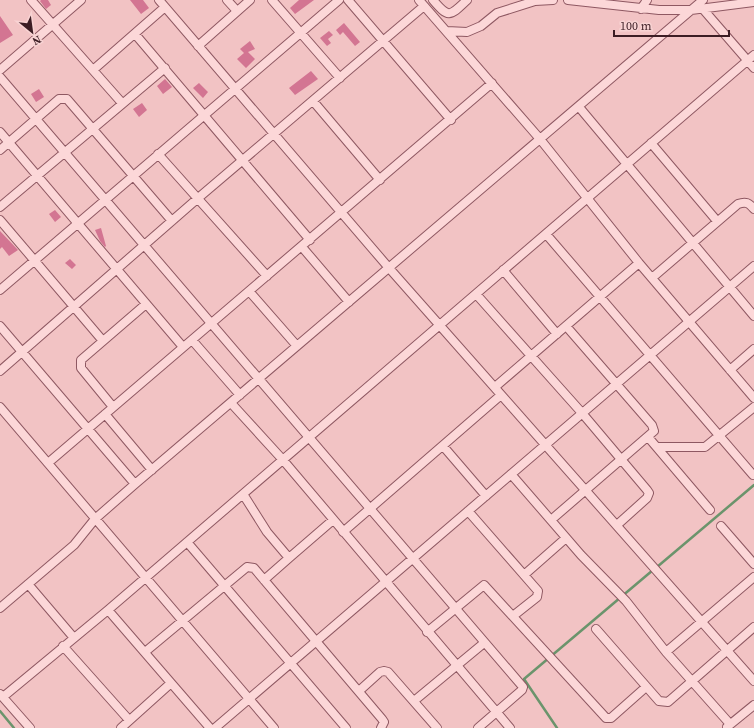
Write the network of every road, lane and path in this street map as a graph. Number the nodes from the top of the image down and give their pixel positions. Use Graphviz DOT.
graph roads {
  1 [pos="31,0"];
  2 [pos="81,0"];
  3 [pos="159,0"];
  4 [pos="227,0"];
  5 [pos="250,0"];
  6 [pos="272,0"];
  7 [pos="339,0"];
  8 [pos="348,0"];
  9 [pos="433,0"];
  10 [pos="467,0"];
  11 [pos="553,0"];
  12 [pos="568,0"];
  13 [pos="647,0"];
  14 [pos="754,2"];
  15 [pos="422,3"];
  16 [pos="703,4"];
  17 [pos="165,7"];
  18 [pos="641,9"];
  19 [pos="691,10"];
  20 [pos="237,11"];
  21 [pos="53,24"];
  22 [pos="446,31"];
  23 [pos="301,32"];
  24 [pos="136,34"];
  25 [pos="383,41"];
  26 [pos="198,46"];
  27 [pos="751,58"];
  28 [pos="164,68"];
  29 [pos="754,68"];
  30 [pos="0,70"];
  31 [pos="93,70"];
  32 [pos="0,77"];
  33 [pos="340,78"];
  34 [pos="492,83"];
  35 [pos="235,89"];
  36 [pos="313,101"];
  37 [pos="122,103"];
  38 [pos="579,107"];
  39 [pos="205,115"];
  40 [pos="36,119"];
  41 [pos="451,120"];
  42 [pos="91,128"];
  43 [pos="0,132"];
  44 [pos="274,134"];
  45 [pos="540,139"];
  46 [pos="9,142"];
  47 [pos="651,143"];
  48 [pos="0,150"];
  49 [pos="64,152"];
  50 [pos="158,154"];
  51 [pos="244,160"];
  52 [pos="626,164"];
  53 [pos="37,175"];
  54 [pos="133,176"];
  55 [pos="380,180"];
  56 [pos="587,198"];
  57 [pos="197,199"];
  58 [pos="105,200"];
  59 [pos="0,207"];
  60 [pos="754,209"];
  61 [pos="341,212"];
  62 [pos="0,220"];
  63 [pos="717,221"];
  64 [pos="172,222"];
  65 [pos="78,224"];
  66 [pos="546,234"];
  67 [pos="310,240"];
  68 [pos="692,244"];
  69 [pos="144,246"];
  70 [pos="302,247"];
  71 [pos="35,261"];
  72 [pos="639,263"];
  73 [pos="754,266"];
  74 [pos="389,268"];
  75 [pos="117,270"];
  76 [pos="503,270"];
  77 [pos="267,276"];
  78 [pos="652,278"];
  79 [pos="730,288"];
  80 [pos="0,290"];
  81 [pos="249,291"];
  82 [pos="476,294"];
  83 [pos="600,296"];
  84 [pos="349,302"];
  85 [pos="146,304"];
  86 [pos="74,307"];
  87 [pos="754,316"];
  88 [pos="689,322"];
  89 [pos="211,324"];
  90 [pos="440,325"];
  91 [pos="0,326"];
  92 [pos="566,326"];
  93 [pos="557,334"];
  94 [pos="192,340"];
  95 [pos="103,341"];
  96 [pos="297,346"];
  97 [pos="183,348"];
  98 [pos="754,349"];
  99 [pos="22,352"];
  100 [pos="650,355"];
  101 [pos="531,356"];
  102 [pos="730,370"];
  103 [pos="0,371"];
  104 [pos="258,380"];
  105 [pos="617,384"];
  106 [pos="495,387"];
  107 [pos="240,395"];
  108 [pos="502,395"];
  109 [pos="754,398"];
  110 [pos="232,402"];
  111 [pos="113,407"];
  112 [pos="754,407"];
  113 [pos="1,410"];
  114 [pos="104,414"];
  115 [pos="582,414"];
  116 [pos="88,428"];
  117 [pos="719,436"];
  118 [pos="648,437"];
  119 [pos="309,438"];
  120 [pos="546,445"];
  121 [pos="443,446"];
  122 [pos="657,447"];
  123 [pos="621,459"];
  124 [pos="283,460"];
  125 [pos="48,463"];
  126 [pos="152,470"];
  127 [pos="511,474"];
  128 [pos="753,475"];
  129 [pos="135,484"];
  130 [pos="586,490"];
  131 [pos="243,494"];
  132 [pos="486,496"];
  133 [pos="370,508"];
  134 [pos="710,510"];
  135 [pos="468,511"];
  136 [pos="95,519"];
  137 [pos="333,520"];
  138 [pos="551,520"];
  139 [pos="617,525"];
  140 [pos="722,526"];
  141 [pos="343,532"];
  142 [pos="566,538"];
  143 [pos="187,542"];
  144 [pos="289,558"];
  145 [pos="413,558"];
  146 [pos="754,564"];
  147 [pos="524,575"];
  148 [pos="145,577"];
  149 [pos="754,577"];
  150 [pos="264,580"];
  151 [pos="386,582"];
  152 [pos="28,584"];
  153 [pos="224,586"];
  154 [pos="0,608"];
  155 [pos="455,608"];
  156 [pos="108,610"];
  157 [pos="513,616"];
  158 [pos="183,620"];
  159 [pos="702,622"];
  160 [pos="754,627"];
  161 [pos="596,629"];
  162 [pos="427,632"];
  163 [pos="74,638"];
  164 [pos="315,642"];
  165 [pos="484,643"];
  166 [pos="64,646"];
  167 [pos="727,650"];
  168 [pos="145,652"];
  169 [pos="666,652"];
  170 [pos="290,663"];
  171 [pos="456,665"];
  172 [pos="692,681"];
  173 [pos="754,681"];
  174 [pos="171,683"];
  175 [pos="646,687"];
  176 [pos="359,691"];
  177 [pos="1,695"];
  178 [pos="249,699"];
  179 [pos="414,701"];
  180 [pos="753,707"];
  181 [pos="497,712"];
  182 [pos="129,720"];
  183 [pos="728,726"];
  184 [pos="30,728"];
  185 [pos="120,728"];
  186 [pos="210,728"];
  187 [pos="215,728"];
  188 [pos="274,728"];
  189 [pos="346,728"];
  190 [pos="381,728"];
  191 [pos="437,728"];
  192 [pos="478,728"];
  193 [pos="510,728"];
  1 -- 21 [label="street"];
  2 -- 21 [label="street"];
  3 -- 17 [label="street"];
  4 -- 20 [label="street"];
  5 -- 20 [label="street"];
  6 -- 23 [label="street"];
  7 -- 23 [label="street"];
  8 -- 25 [label="street"];
  9 -- 10 [label="street"];
  11 -- 22 [label="street"];
  12 -- 18 [label="street"];
  13 -- 18 [label="street"];
  14 -- 16 [label="street"];
  15 -- 22 [label="street"];
  15 -- 25 [label="street"];
  16 -- 19 [label="street"];
  16 -- 27 [label="street"];
  17 -- 24 [label="street"];
  17 -- 26 [label="street"];
  18 -- 19 [label="street"];
  19 -- 38 [label="street"];
  20 -- 26 [label="street"];
  21 -- 30 [label="street"];
  21 -- 31 [label="street"];
  22 -- 34 [label="street"];
  23 -- 33 [label="street"];
  23 -- 35 [label="street"];
  24 -- 28 [label="street"];
  24 -- 31 [label="street"];
  25 -- 33 [label="street"];
  25 -- 41 [label="street"];
  26 -- 35 [label="street"];
  27 -- 29 [label="street"];
  27 -- 47 [label="street"];
  28 -- 37 [label="street"];
  28 -- 39 [label="street"];
  31 -- 37 [label="street"];
  32 -- 40 [label="street"];
  33 -- 36 [label="street"];
  34 -- 41 [label="street"];
  34 -- 45 [label="street"];
  35 -- 39 [label="street"];
  35 -- 44 [label="street"];
  36 -- 44 [label="street"];
  36 -- 55 [label="street"];
  37 -- 42 [label="street"];
  38 -- 45 [label="street"];
  38 -- 52 [label="street"];
  39 -- 50 [label="street"];
  39 -- 51 [label="street"];
  40 -- 42 [label="street"];
  40 -- 46 [label="street"];
  40 -- 49 [label="street"];
  41 -- 55 [label="street"];
  42 -- 49 [label="street"];
  42 -- 54 [label="street"];
  43 -- 46 [label="street"];
  44 -- 51 [label="street"];
  44 -- 61 [label="street"];
  45 -- 56 [label="street"];
  45 -- 74 [label="street"];
  46 -- 48 [label="street"];
  46 -- 53 [label="street"];
  47 -- 52 [label="street"];
  47 -- 63 [label="street"];
  49 -- 53 [label="street"];
  49 -- 58 [label="street"];
  50 -- 54 [label="street"];
  50 -- 57 [label="street"];
  51 -- 57 [label="street"];
  51 -- 67 [label="street"];
  52 -- 56 [label="street"];
  52 -- 68 [label="street"];
  53 -- 59 [label="street"];
  53 -- 65 [label="street"];
  54 -- 58 [label="street"];
  54 -- 64 [label="street"];
  55 -- 61 [label="street"];
  56 -- 66 [label="street"];
  56 -- 72 [label="street"];
  57 -- 64 [label="street"];
  57 -- 77 [label="street"];
  58 -- 65 [label="street"];
  58 -- 69 [label="street"];
  60 -- 63 [label="street"];
  61 -- 67 [label="street"];
  61 -- 74 [label="street"];
  62 -- 71 [label="street"];
  63 -- 68 [label="street"];
  64 -- 69 [label="street"];
  65 -- 71 [label="street"];
  65 -- 75 [label="street"];
  66 -- 76 [label="street"];
  66 -- 83 [label="street"];
  67 -- 70 [label="street"];
  68 -- 78 [label="street"];
  68 -- 79 [label="street"];
  69 -- 75 [label="street"];
  69 -- 89 [label="street"];
  70 -- 77 [label="street"];
  70 -- 84 [label="street"];
  71 -- 80 [label="street"];
  71 -- 86 [label="street"];
  72 -- 78 [label="street"];
  72 -- 83 [label="street"];
  73 -- 79 [label="street"];
  74 -- 84 [label="street"];
  74 -- 90 [label="street"];
  75 -- 85 [label="street"];
  75 -- 86 [label="street"];
  76 -- 82 [label="street"];
  76 -- 93 [label="street"];
  77 -- 81 [label="street"];
  78 -- 88 [label="street"];
  79 -- 87 [label="street"];
  79 -- 88 [label="street"];
  81 -- 89 [label="street"];
  81 -- 96 [label="street"];
  82 -- 90 [label="street"];
  82 -- 101 [label="street"];
  83 -- 92 [label="street"];
  83 -- 100 [label="street"];
  84 -- 96 [label="street"];
  85 -- 95 [label="street"];
  85 -- 97 [label="street"];
  86 -- 95 [label="street"];
  86 -- 99 [label="street"];
  88 -- 100 [label="street"];
  88 -- 102 [label="street"];
  89 -- 94 [label="street"];
  89 -- 104 [label="street"];
  90 -- 106 [label="street"];
  90 -- 119 [label="street"];
  91 -- 99 [label="street"];
  92 -- 93 [label="street"];
  92 -- 105 [label="street"];
  93 -- 101 [label="street"];
  94 -- 97 [label="street"];
  94 -- 107 [label="street"];
  95 -- 111 [label="street"];
  96 -- 104 [label="street"];
  97 -- 111 [label="street"];
  98 -- 102 [label="street"];
  99 -- 103 [label="street"];
  99 -- 116 [label="street"];
  100 -- 105 [label="street"];
  100 -- 117 [label="street"];
  101 -- 106 [label="street"];
  101 -- 115 [label="street"];
  102 -- 109 [label="street"];
  104 -- 107 [label="street"];
  104 -- 119 [label="street"];
  105 -- 115 [label="street"];
  105 -- 118 [label="street"];
  106 -- 108 [label="street"];
  107 -- 110 [label="street"];
  108 -- 120 [label="street"];
  108 -- 121 [label="street"];
  110 -- 124 [label="street"];
  110 -- 126 [label="street"];
  111 -- 114 [label="street"];
  112 -- 117 [label="street"];
  113 -- 125 [label="street"];
  114 -- 116 [label="street"];
  114 -- 126 [label="street"];
  115 -- 120 [label="street"];
  115 -- 123 [label="street"];
  116 -- 125 [label="street"];
  116 -- 129 [label="street"];
  117 -- 122 [label="street"];
  117 -- 128 [label="street"];
  118 -- 122 [label="street"];
  118 -- 123 [label="street"];
  119 -- 124 [label="street"];
  119 -- 133 [label="street"];
  120 -- 127 [label="street"];
  120 -- 130 [label="street"];
  121 -- 132 [label="street"];
  121 -- 133 [label="street"];
  122 -- 134 [label="street"];
  123 -- 130 [label="street"];
  123 -- 139 [label="street"];
  124 -- 131 [label="street"];
  124 -- 137 [label="street"];
  125 -- 136 [label="street"];
  126 -- 129 [label="street"];
  127 -- 132 [label="street"];
  127 -- 138 [label="street"];
  129 -- 136 [label="street"];
  130 -- 138 [label="street"];
  130 -- 139 [label="street"];
  131 -- 143 [label="street"];
  131 -- 144 [label="street"];
  132 -- 135 [label="street"];
  133 -- 141 [label="street"];
  133 -- 145 [label="street"];
  135 -- 145 [label="street"];
  135 -- 147 [label="street"];
  136 -- 148 [label="street"];
  136 -- 152 [label="street"];
  137 -- 141 [label="street"];
  137 -- 144 [label="street"];
  138 -- 142 [label="street"];
  139 -- 159 [label="street"];
  140 -- 146 [label="street"];
  141 -- 151 [label="street"];
  142 -- 147 [label="street"];
  142 -- 169 [label="street"];
  143 -- 148 [label="street"];
  143 -- 153 [label="street"];
  144 -- 150 [label="street"];
  145 -- 151 [label="street"];
  145 -- 155 [label="street"];
  147 -- 157 [label="street"];
  148 -- 156 [label="street"];
  148 -- 158 [label="street"];
  149 -- 159 [label="street"];
  150 -- 153 [label="street"];
  150 -- 164 [label="street"];
  151 -- 162 [label="street"];
  151 -- 164 [label="street"];
  152 -- 154 [label="street"];
  152 -- 163 [label="street"];
  153 -- 158 [label="street"];
  153 -- 170 [label="street"];
  155 -- 157 [label="street"];
  155 -- 162 [label="street"];
  155 -- 165 [label="street"];
  156 -- 163 [label="street"];
  156 -- 168 [label="street"];
  157 -- 175 [label="street"];
  158 -- 168 [label="street"];
  158 -- 178 [label="street"];
  159 -- 167 [label="street"];
  159 -- 169 [label="street"];
  160 -- 167 [label="street"];
  161 -- 175 [label="street"];
  162 -- 171 [label="street"];
  163 -- 166 [label="street"];
  164 -- 170 [label="street"];
  164 -- 176 [label="street"];
  165 -- 171 [label="street"];
  165 -- 181 [label="street"];
  166 -- 177 [label="street"];
  166 -- 182 [label="street"];
  167 -- 172 [label="street"];
  167 -- 173 [label="street"];
  168 -- 174 [label="street"];
  169 -- 172 [label="street"];
  170 -- 178 [label="street"];
  170 -- 189 [label="street"];
  171 -- 179 [label="street"];
  171 -- 181 [label="street"];
  172 -- 175 [label="street"];
  172 -- 183 [label="street"];
  174 -- 182 [label="street"];
  174 -- 186 [label="street"];
  176 -- 179 [label="street"];
  176 -- 190 [label="street"];
  177 -- 184 [label="street"];
  178 -- 187 [label="street"];
  178 -- 188 [label="street"];
  179 -- 191 [label="street"];
  180 -- 183 [label="street"];
  181 -- 192 [label="street"];
  181 -- 193 [label="street"];
  182 -- 185 [label="street"];
}
